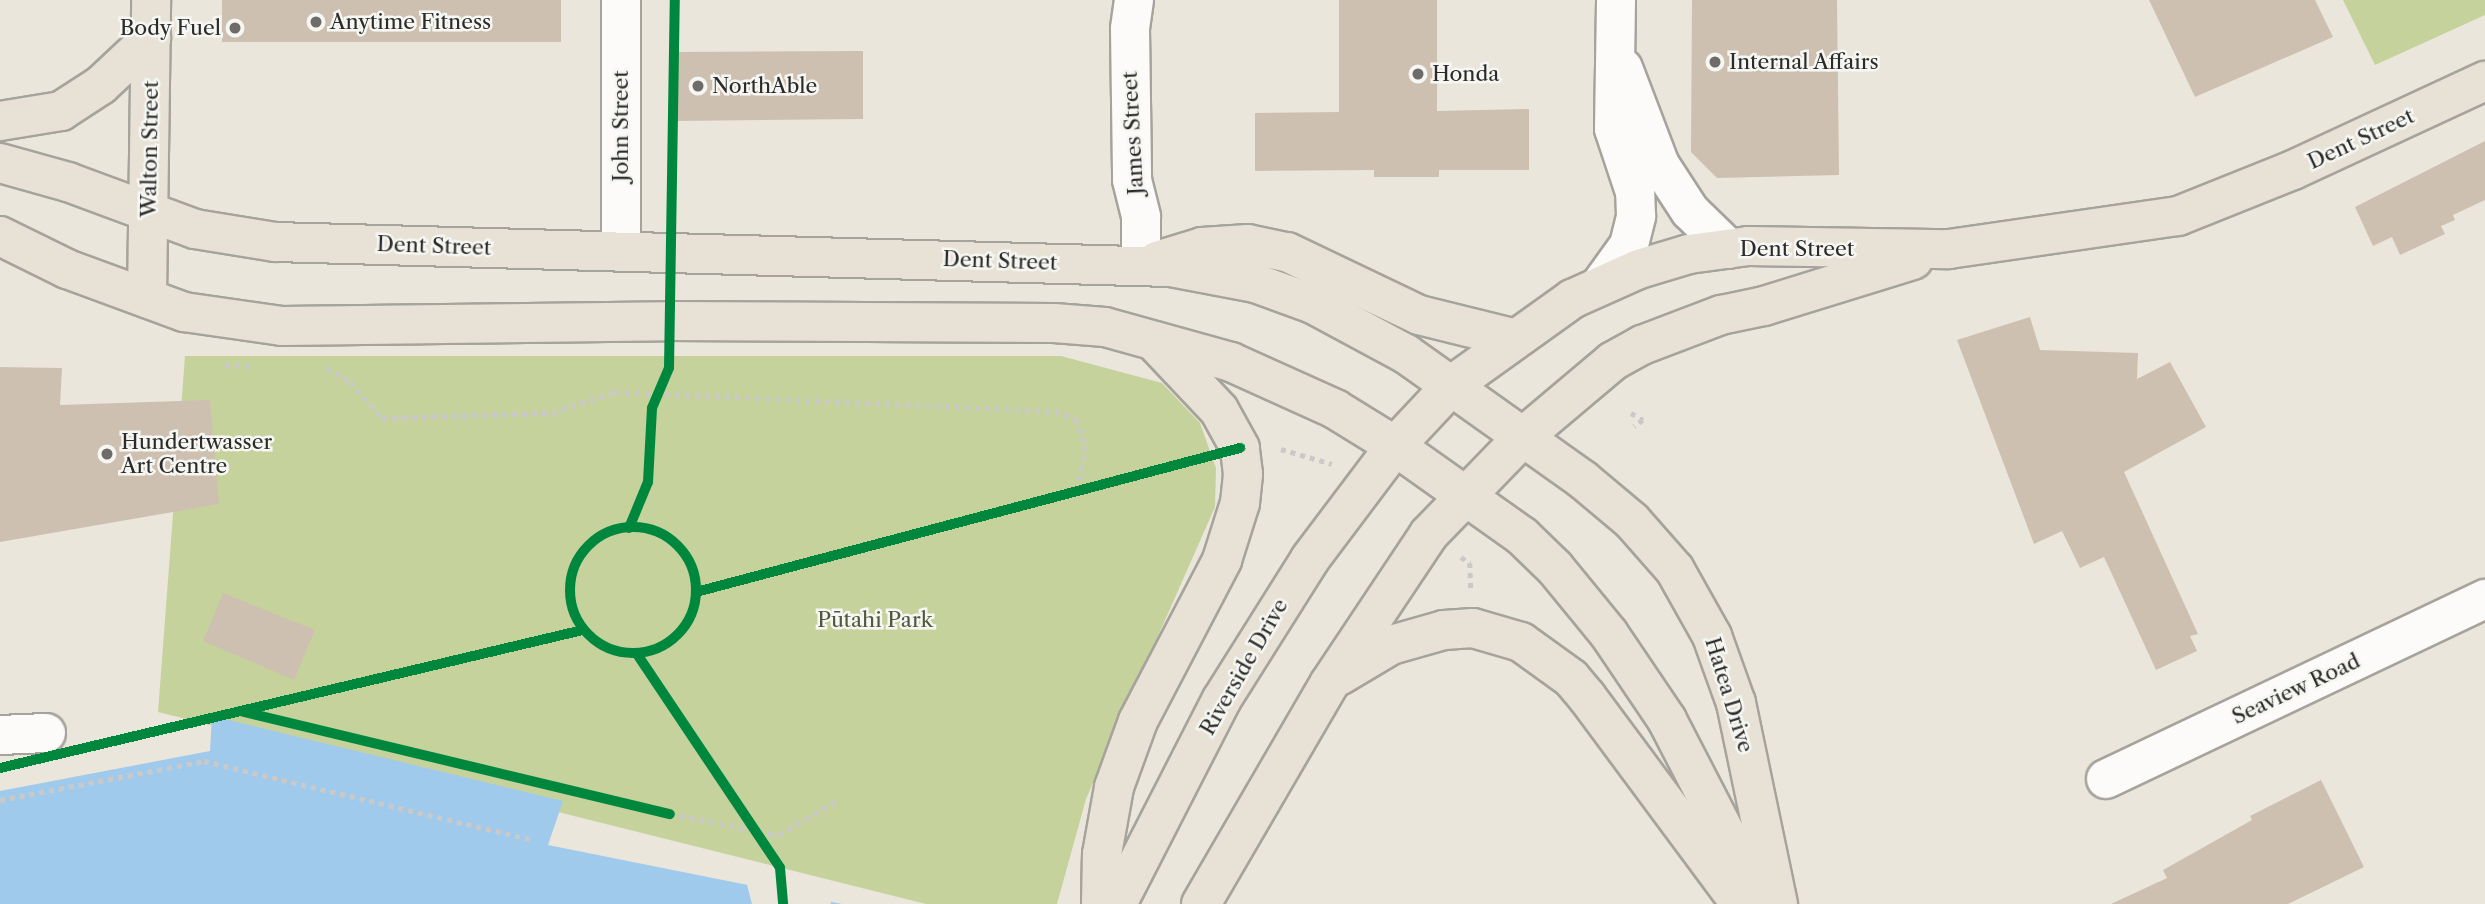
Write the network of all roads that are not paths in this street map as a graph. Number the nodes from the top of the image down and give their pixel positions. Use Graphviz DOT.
graph roads {
  1 [pos="151,0"];
  2 [pos="621,0"];
  3 [pos="1134,0"];
  4 [pos="1616,0"];
  5 [pos="151,38"];
  6 [pos="1617,49"];
  7 [pos="2485,81"];
  8 [pos="0,121"];
  9 [pos="0,163"];
  10 [pos="149,212"];
  11 [pos="0,236"];
  12 [pos="1729,249"];
  13 [pos="1949,249"];
  14 [pos="621,252"];
  15 [pos="1141,266"];
  16 [pos="1601,284"];
  17 [pos="147,298"];
  18 [pos="1513,338"];
  19 [pos="1153,339"];
  20 [pos="1452,385"];
  21 [pos="1524,436"];
  22 [pos="1395,446"];
  23 [pos="1463,495"];
  24 [pos="2485,599"];
  25 [pos="1329,684"];
  26 [pos="46,733"];
  27 [pos="0,735"];
  28 [pos="2106,779"];
  29 [pos="1101,904"];
  30 [pos="1117,904"];
  31 [pos="1200,904"];
  32 [pos="1741,904"];
  33 [pos="1762,904"];
  34 [pos="1778,904"];
  1 -- 5 [label="main road, Walton Street"];
  2 -- 14 [label="street, John Street"];
  3 -- 15 [label="street, James Street"];
  4 -- 6 [label="street"];
  5 -- 8 [label="main road"];
  5 -- 10 [label="main road, Walton Street"];
  6 -- 12 [label="street"];
  6 -- 16 [label="street"];
  7 -- 13 [label="main road, Dent Street"];
  9 -- 10 [label="main road, Dent Street"];
  10 -- 14 [label="main road, Dent Street"];
  10 -- 17 [label="main road, Walton Street"];
  11 -- 17 [label="main road"];
  12 -- 13 [label="main road, Dent Street"];
  12 -- 16 [label="main road, Dent Street"];
  13 -- 21 [label="main road, Dent Street"];
  14 -- 15 [label="main road, Dent Street"];
  15 -- 18 [label="main road"];
  15 -- 20 [label="main road, Dent Street"];
  16 -- 18 [label="main road, Dent Street"];
  17 -- 19 [label="main road"];
  18 -- 20 [label="main road, Dent Street"];
  19 -- 22 [label="main road"];
  19 -- 29 [label="main road"];
  20 -- 21 [label="main road, Hatea Drive"];
  20 -- 22 [label="main road, Riverside Drive"];
  21 -- 23 [label="main road, Dent Street"];
  21 -- 34 [label="main road, Hatea Drive"];
  22 -- 23 [label="main road"];
  22 -- 30 [label="main road, Riverside Drive"];
  23 -- 25 [label="main road"];
  23 -- 33 [label="main road"];
  24 -- 28 [label="street, Seaview Road"];
  25 -- 31 [label="main road"];
  25 -- 32 [label="main road"];
  26 -- 27 [label="street"];
}
